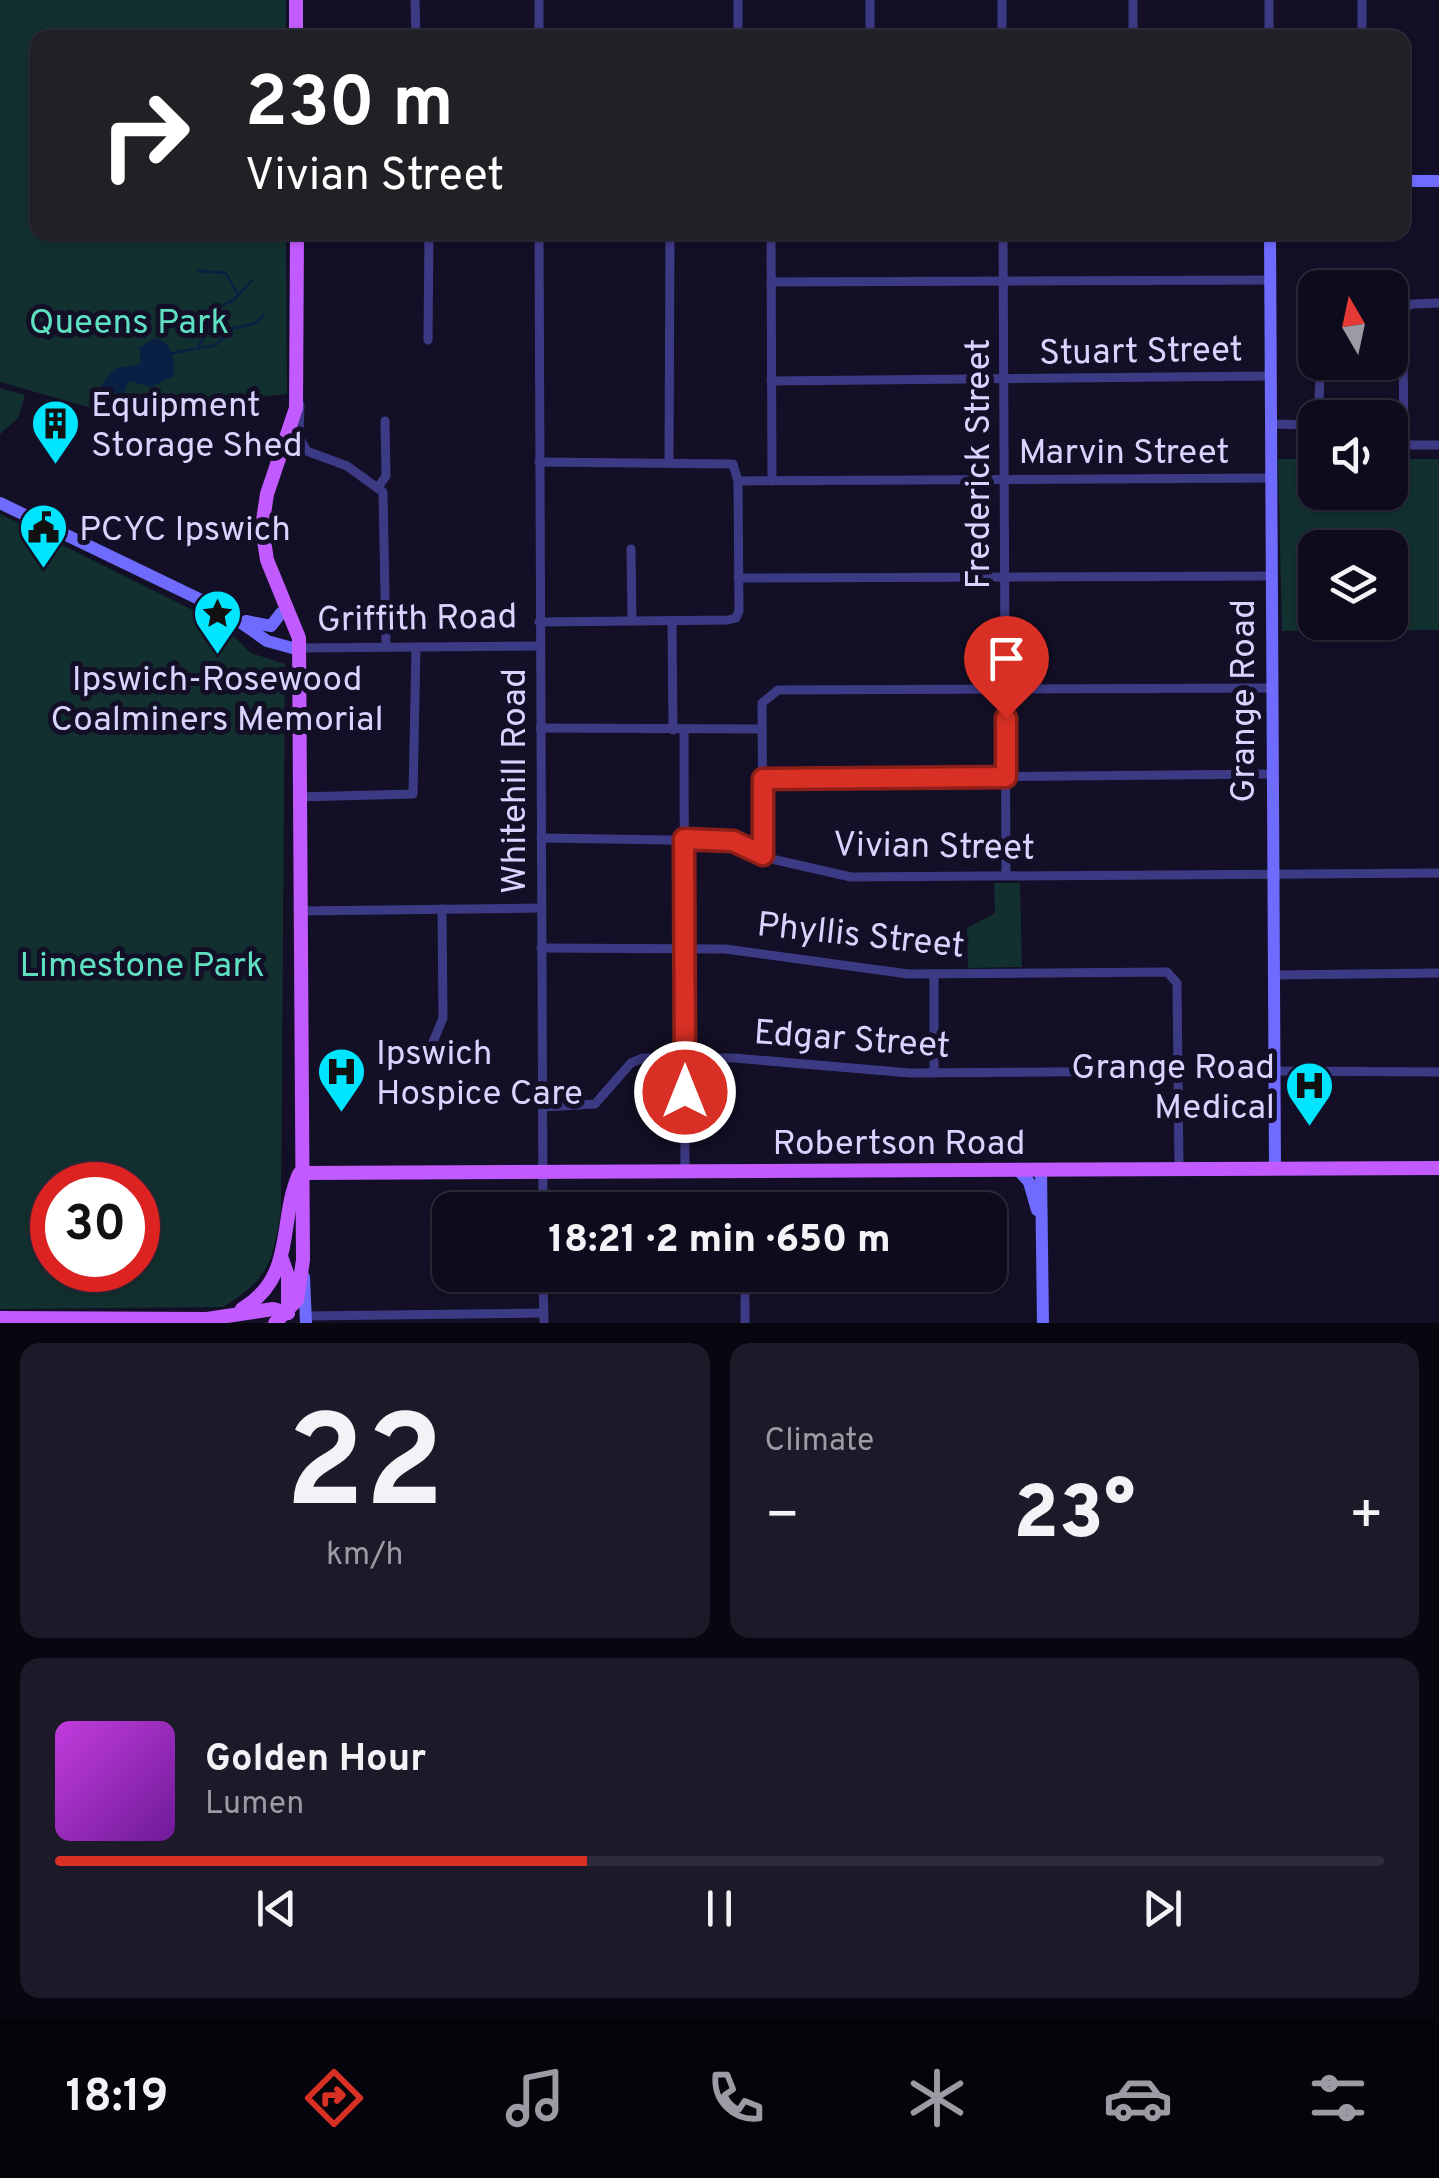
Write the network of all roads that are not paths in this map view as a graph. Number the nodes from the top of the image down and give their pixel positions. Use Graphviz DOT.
graph roads {
  1 [pos="296,0"];
  2 [pos="415,0"];
  3 [pos="539,0"];
  4 [pos="738,0"];
  5 [pos="870,0"];
  6 [pos="1002,0"];
  7 [pos="1132,0"];
  8 [pos="1268,0"];
  9 [pos="1362,0"];
  10 [pos="296,30"];
  11 [pos="416,30"];
  12 [pos="539,30"];
  13 [pos="738,30"];
  14 [pos="870,30"];
  15 [pos="1002,30"];
  16 [pos="1133,30"];
  17 [pos="1269,30"];
  18 [pos="1362,30"];
  19 [pos="1410,181"];
  20 [pos="1439,181"];
  21 [pos="297,240"];
  22 [pos="430,240"];
  23 [pos="539,240"];
  24 [pos="670,240"];
  25 [pos="772,240"];
  26 [pos="1002,240"];
  27 [pos="1270,240"];
  28 [pos="1270,280"];
  29 [pos="1003,281"];
  30 [pos="771,282"];
  31 [pos="1439,302"];
  32 [pos="1408,307"];
  33 [pos="428,340"];
  34 [pos="1271,376"];
  35 [pos="1004,379"];
  36 [pos="772,380"];
  37 [pos="296,396"];
  38 [pos="385,420"];
  39 [pos="1298,423"];
  40 [pos="1271,424"];
  41 [pos="1439,445"];
  42 [pos="1408,446"];
  43 [pos="282,450"];
  44 [pos="308,451"];
  45 [pos="669,461"];
  46 [pos="539,462"];
  47 [pos="1271,478"];
  48 [pos="1004,479"];
  49 [pos="738,481"];
  50 [pos="772,481"];
  51 [pos="379,486"];
  52 [pos="0,504"];
  53 [pos="632,549"];
  54 [pos="1272,576"];
  55 [pos="738,578"];
  56 [pos="1005,578"];
  57 [pos="219,609"];
  58 [pos="281,613"];
  59 [pos="239,619"];
  60 [pos="632,621"];
  61 [pos="672,621"];
  62 [pos="540,622"];
  63 [pos="540,646"];
  64 [pos="386,647"];
  65 [pos="416,647"];
  66 [pos="296,649"];
  67 [pos="1272,688"];
  68 [pos="1006,689"];
  69 [pos="540,728"];
  70 [pos="762,729"];
  71 [pos="678,730"];
  72 [pos="1273,774"];
  73 [pos="1006,777"];
  74 [pos="763,779"];
  75 [pos="298,797"];
  76 [pos="540,838"];
  77 [pos="684,839"];
  78 [pos="763,855"];
  79 [pos="1439,873"];
  80 [pos="1006,874"];
  81 [pos="1273,874"];
  82 [pos="541,908"];
  83 [pos="442,910"];
  84 [pos="298,911"];
  85 [pos="541,948"];
  86 [pos="684,948"];
  87 [pos="1439,973"];
  88 [pos="934,974"];
  89 [pos="1274,975"];
  90 [pos="428,1054"];
  91 [pos="685,1058"];
  92 [pos="1178,1071"];
  93 [pos="1274,1071"];
  94 [pos="1439,1072"];
  95 [pos="934,1073"];
  96 [pos="542,1107"];
  97 [pos="1439,1168"];
  98 [pos="1180,1169"];
  99 [pos="1275,1169"];
  100 [pos="1019,1171"];
  101 [pos="1042,1171"];
  102 [pos="300,1173"];
  103 [pos="685,1173"];
  104 [pos="542,1174"];
  105 [pos="542,1192"];
  106 [pos="1042,1221"];
  107 [pos="282,1257"];
  108 [pos="543,1292"];
  109 [pos="744,1292"];
  110 [pos="223,1317"];
  111 [pos="0,1318"];
  112 [pos="544,1318"];
  113 [pos="422,1319"];
  114 [pos="298,1320"];
  115 [pos="193,1321"];
  116 [pos="275,1323"];
  117 [pos="744,1323"];
  118 [pos="1042,1323"];
  1 -- 10 [label="main road"];
  2 -- 11 [label="street"];
  3 -- 12 [label="street"];
  4 -- 13 [label="street"];
  5 -- 14 [label="street"];
  6 -- 15 [label="street"];
  7 -- 16 [label="street"];
  8 -- 17 [label="street"];
  9 -- 18 [label="street"];
  19 -- 20 [label="main road"];
  21 -- 37 [label="main road"];
  22 -- 33 [label="street"];
  23 -- 46 [label="street, Whitehill Road"];
  24 -- 45 [label="street"];
  25 -- 30 [label="street"];
  26 -- 29 [label="street, Frederick Street"];
  27 -- 28 [label="main road, Grange Road"];
  28 -- 29 [label="street"];
  28 -- 34 [label="main road, Grange Road"];
  29 -- 30 [label="street"];
  29 -- 35 [label="street, Frederick Street"];
  30 -- 36 [label="street"];
  31 -- 32 [label="street"];
  34 -- 35 [label="street, Stuart Street"];
  34 -- 40 [label="main road, Grange Road"];
  35 -- 36 [label="street, Stuart Street"];
  35 -- 48 [label="street, Frederick Street"];
  36 -- 50 [label="street"];
  37 -- 43 [label="main road"];
  37 -- 44 [label="street"];
  38 -- 51 [label="street"];
  39 -- 40 [label="street"];
  40 -- 47 [label="main road, Grange Road"];
  41 -- 42 [label="street"];
  43 -- 44 [label="street"];
  43 -- 58 [label="main road"];
  43 -- 66 [label="main road"];
  44 -- 51 [label="street"];
  45 -- 46 [label="street"];
  45 -- 49 [label="street"];
  46 -- 62 [label="street, Whitehill Road"];
  47 -- 48 [label="street, Marvin Street"];
  47 -- 54 [label="main road, Grange Road"];
  48 -- 50 [label="street, Marvin Street"];
  48 -- 56 [label="street, Frederick Street"];
  49 -- 50 [label="street, Marvin Street"];
  49 -- 55 [label="street"];
  51 -- 64 [label="street"];
  52 -- 57 [label="main road, Griffith Road"];
  53 -- 60 [label="street"];
  54 -- 56 [label="street"];
  54 -- 67 [label="main road, Grange Road"];
  55 -- 56 [label="street"];
  55 -- 61 [label="street"];
  56 -- 68 [label="street, Frederick Street"];
  57 -- 59 [label="main road, Griffith Road"];
  57 -- 66 [label="main road, Griffith Road"];
  58 -- 59 [label="main road"];
  58 -- 66 [label="main road"];
  59 -- 66 [label="main road, Griffith Road"];
  60 -- 61 [label="street"];
  60 -- 62 [label="street"];
  61 -- 71 [label="street"];
  62 -- 63 [label="street, Whitehill Road"];
  63 -- 65 [label="street, Griffith Road"];
  63 -- 69 [label="street, Whitehill Road"];
  64 -- 65 [label="street, Griffith Road"];
  64 -- 66 [label="street, Griffith Road"];
  65 -- 75 [label="street"];
  66 -- 75 [label="main road"];
  67 -- 68 [label="street"];
  67 -- 72 [label="main road, Grange Road"];
  68 -- 70 [label="street"];
  68 -- 73 [label="street, Frederick Street"];
  69 -- 71 [label="street"];
  69 -- 76 [label="street, Whitehill Road"];
  70 -- 71 [label="street"];
  70 -- 74 [label="street"];
  71 -- 77 [label="street"];
  72 -- 73 [label="street"];
  72 -- 81 [label="main road, Grange Road"];
  73 -- 74 [label="street"];
  73 -- 80 [label="street, Frederick Street"];
  74 -- 78 [label="street"];
  75 -- 84 [label="main road"];
  76 -- 77 [label="street, Vivian Street"];
  76 -- 82 [label="street, Whitehill Road"];
  77 -- 78 [label="street, Vivian Street"];
  77 -- 86 [label="street"];
  78 -- 80 [label="street, Vivian Street"];
  79 -- 81 [label="street, Vivian Street"];
  80 -- 81 [label="street, Vivian Street"];
  81 -- 89 [label="main road, Grange Road"];
  82 -- 83 [label="street"];
  82 -- 85 [label="street, Whitehill Road"];
  83 -- 84 [label="street"];
  83 -- 90 [label="street"];
  84 -- 102 [label="main road"];
  85 -- 86 [label="street, Phyllis Street"];
  85 -- 96 [label="street, Whitehill Road"];
  86 -- 88 [label="street, Phyllis Street"];
  86 -- 91 [label="street"];
  87 -- 89 [label="street"];
  88 -- 92 [label="street, Phyllis Street"];
  88 -- 95 [label="street"];
  89 -- 93 [label="main road, Grange Road"];
  91 -- 95 [label="street, Edgar Street"];
  91 -- 96 [label="street, Edgar Street"];
  91 -- 103 [label="street"];
  92 -- 95 [label="street, Edgar Street"];
  92 -- 98 [label="street"];
  93 -- 94 [label="street"];
  93 -- 99 [label="main road, Grange Road"];
  96 -- 104 [label="street, Whitehill Road"];
  97 -- 99 [label="main road, Robertson Road"];
  98 -- 99 [label="main road, Robertson Road"];
  98 -- 101 [label="main road, Robertson Road"];
  100 -- 101 [label="main road, Robertson Road"];
  100 -- 103 [label="main road, Robertson Road"];
  100 -- 106 [label="main road"];
  101 -- 106 [label="main road"];
  102 -- 104 [label="main road, Robertson Road"];
  102 -- 107 [label="main road"];
  102 -- 114 [label="main road"];
  103 -- 104 [label="main road, Robertson Road"];
  104 -- 105 [label="street, Whitehill Road"];
  106 -- 118 [label="main road"];
  107 -- 110 [label="main road"];
  107 -- 114 [label="main road"];
  108 -- 112 [label="street"];
  109 -- 117 [label="street"];
  110 -- 114 [label="main road"];
  110 -- 115 [label="main road"];
  111 -- 115 [label="main road"];
  112 -- 113 [label="street"];
  113 -- 114 [label="street"];
  114 -- 116 [label="main road"];
}
